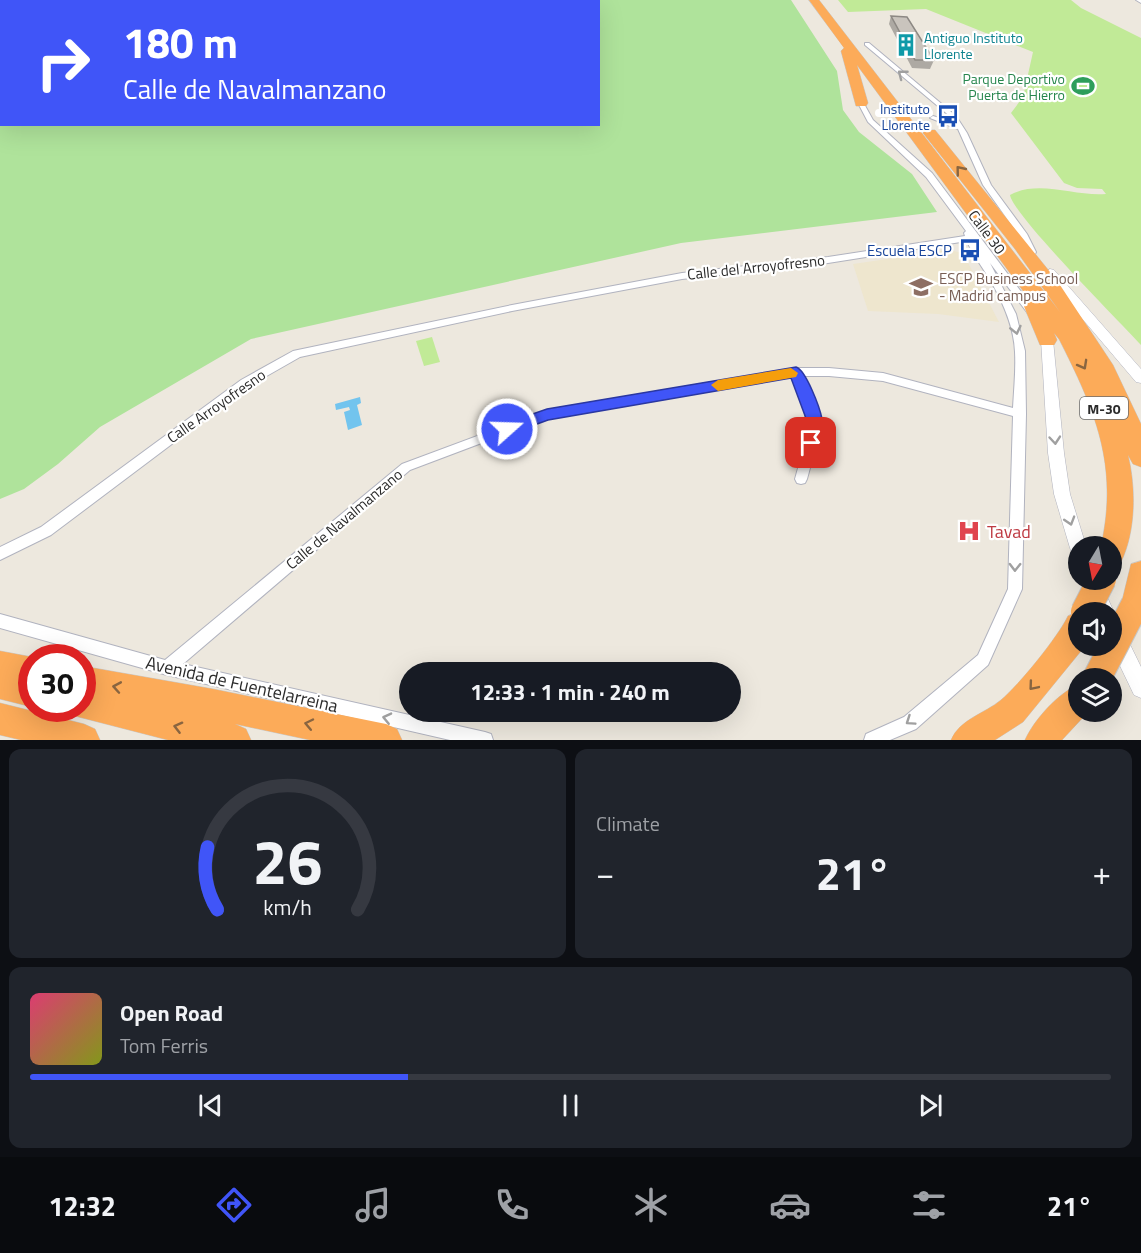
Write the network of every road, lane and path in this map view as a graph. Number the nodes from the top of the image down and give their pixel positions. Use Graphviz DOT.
graph roads {
  1 [pos="814,0"];
  2 [pos="827,0"];
  3 [pos="830,20"];
  4 [pos="861,39"];
  5 [pos="861,103"];
  6 [pos="939,103"];
  7 [pos="931,115"];
  8 [pos="881,116"];
  9 [pos="964,131"];
  10 [pos="882,134"];
  11 [pos="967,227"];
  12 [pos="1010,232"];
  13 [pos="970,241"];
  14 [pos="1032,252"];
  15 [pos="982,259"];
  16 [pos="1023,290"];
  17 [pos="565,298"];
  18 [pos="1047,340"];
  19 [pos="796,372"];
  20 [pos="1141,378"];
  21 [pos="1020,414"];
  22 [pos="1141,457"];
  23 [pos="801,479"];
  24 [pos="1074,536"];
  25 [pos="1117,536"];
  26 [pos="0,554"];
  27 [pos="1141,573"];
  28 [pos="0,621"];
  29 [pos="1068,643"];
  30 [pos="1122,647"];
  31 [pos="0,666"];
  32 [pos="167,668"];
  33 [pos="1102,668"];
  34 [pos="18,669"];
  35 [pos="96,683"];
  36 [pos="0,684"];
  37 [pos="18,688"];
  38 [pos="1141,688"];
  39 [pos="96,707"];
  40 [pos="1068,711"];
  41 [pos="0,719"];
  42 [pos="84,740"];
  43 [pos="235,740"];
  44 [pos="386,740"];
  45 [pos="485,740"];
  46 [pos="872,740"];
  47 [pos="967,740"];
  48 [pos="1041,740"];
  1 -- 3 [label="highway, Calle 30 / M-30"];
  2 -- 4 [label="highway, Calle 30 / M-30"];
  3 -- 5 [label="highway"];
  3 -- 16 [label="highway, Calle 30 / M-30"];
  6 -- 4 [label="street, one-way"];
  12 -- 4 [label="highway, Calle 30 / M-30, one-way"];
  5 -- 8 [label="street"];
  5 -- 10 [label="street"];
  6 -- 7 [label="street"];
  6 -- 9 [label="street"];
  7 -- 8 [label="street"];
  7 -- 9 [label="street"];
  8 -- 10 [label="street"];
  9 -- 14 [label="street"];
  10 -- 11 [label="street"];
  11 -- 13 [label="street"];
  11 -- 16 [label="street"];
  12 -- 14 [label="highway"];
  12 -- 22 [label="highway, Calle 30 / M-30"];
  13 -- 15 [label="street"];
  13 -- 17 [label="street, Calle del Arroyofresno"];
  14 -- 20 [label="street"];
  15 -- 16 [label="street"];
  15 -- 21 [label="street, one-way"];
  16 -- 18 [label="highway"];
  16 -- 25 [label="highway, Calle 30 / M-30, one-way"];
  17 -- 26 [label="street, Calle Arroyofresno"];
  18 -- 24 [label="street, one-way"];
  19 -- 21 [label="street, Calle de Navalmanzano"];
  19 -- 23 [label="street"];
  19 -- 32 [label="street, Calle de Navalmanzano"];
  21 -- 46 [label="street, one-way"];
  27 -- 33 [label="highway, bridge"];
  28 -- 32 [label="street, Avenida de Fuentelarreina"];
  29 -- 47 [label="highway, one-way"];
  30 -- 38 [label="street"];
  31 -- 34 [label="highway"];
  45 -- 32 [label="street, Avenida de Fuentelarreina, one-way"];
  44 -- 35 [label="highway, one-way"];
  36 -- 37 [label="highway"];
  43 -- 39 [label="highway, one-way"];
  40 -- 48 [label="highway"];
  41 -- 42 [label="highway"];
}
